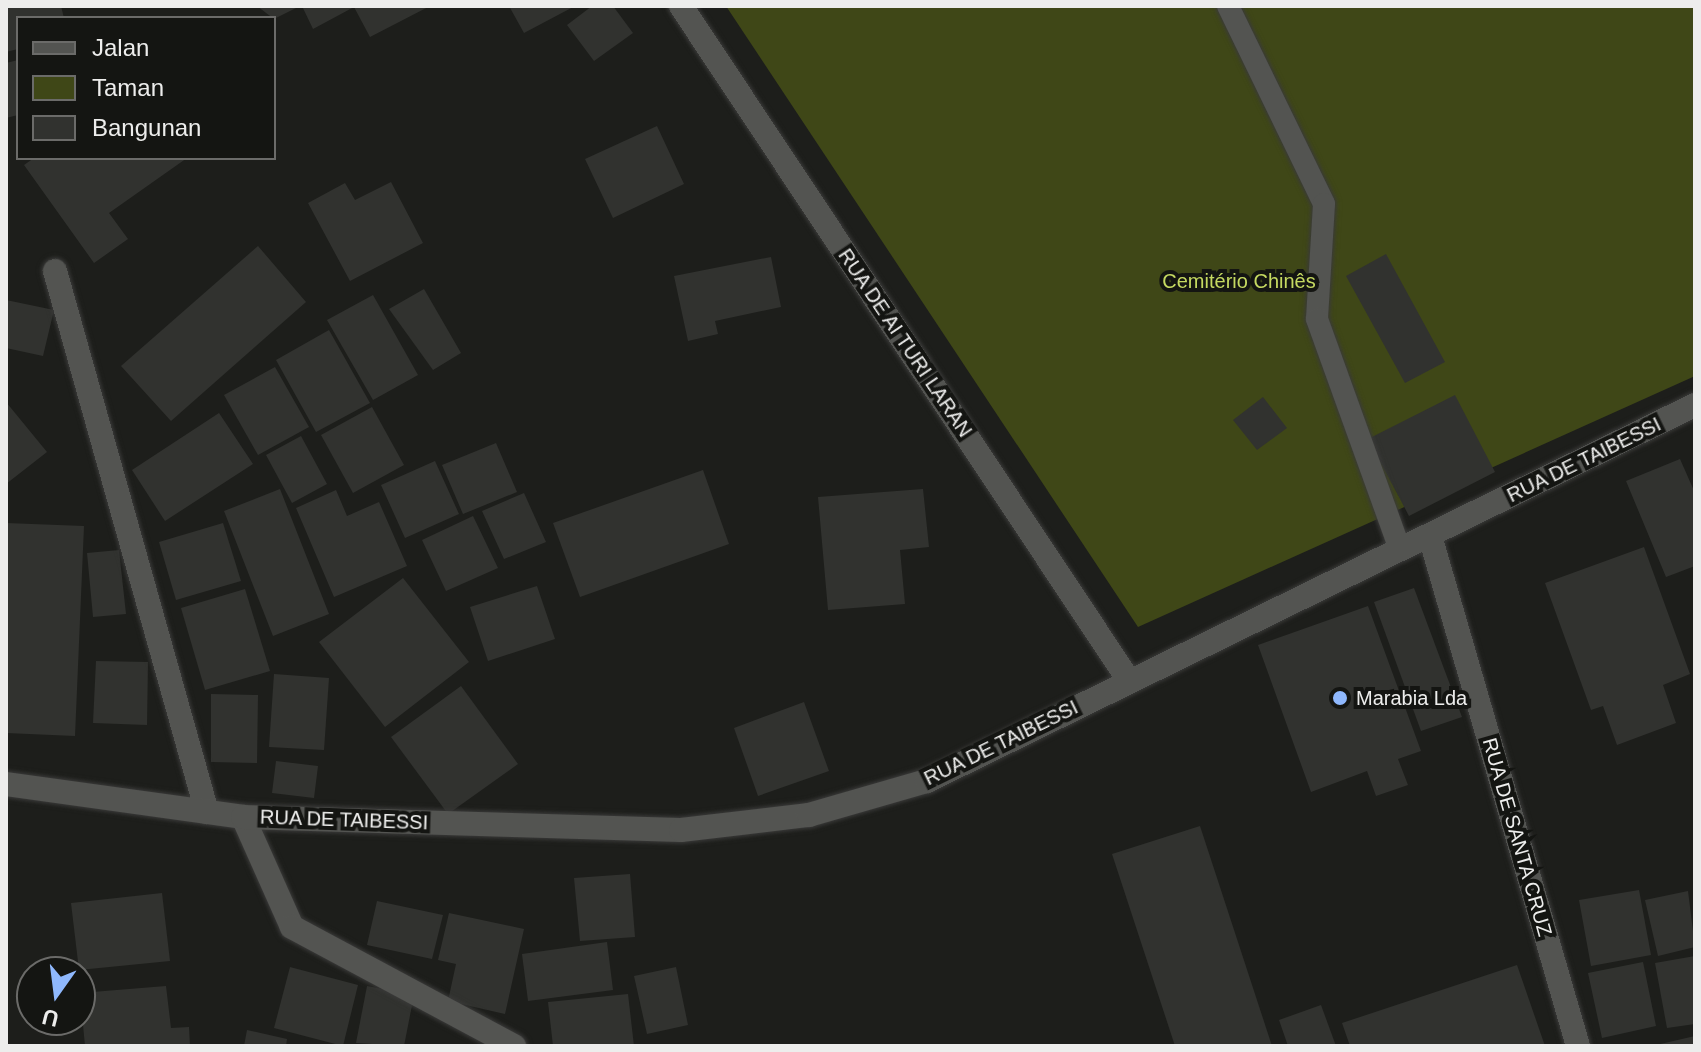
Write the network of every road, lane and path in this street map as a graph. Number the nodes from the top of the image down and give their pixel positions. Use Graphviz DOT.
graph roads {
  1 [pos="681,6"];
  2 [pos="1228,6"];
  3 [pos="55,271"];
  4 [pos="1695,405"];
  5 [pos="1430,536"];
  6 [pos="1400,549"];
  7 [pos="1128,679"];
  8 [pos="6,784"];
  9 [pos="207,812"];
  10 [pos="243,817"];
  11 [pos="514,1046"];
  12 [pos="1578,1046"];
  1 -- 7 [label="street, RUA DE AI TURI LARAN"];
  2 -- 6 [label="lane"];
  3 -- 9 [label="street"];
  4 -- 5 [label="street, RUA DE TAIBESSI"];
  5 -- 6 [label="street, RUA DE TAIBESSI"];
  5 -- 12 [label="street, RUA DE SANTA CRUZ"];
  6 -- 7 [label="street, RUA DE TAIBESSI"];
  7 -- 10 [label="street, RUA DE TAIBESSI"];
  8 -- 9 [label="street, RUA DE TAIBESSI"];
  9 -- 10 [label="street, RUA DE TAIBESSI"];
  10 -- 11 [label="street"];
}
